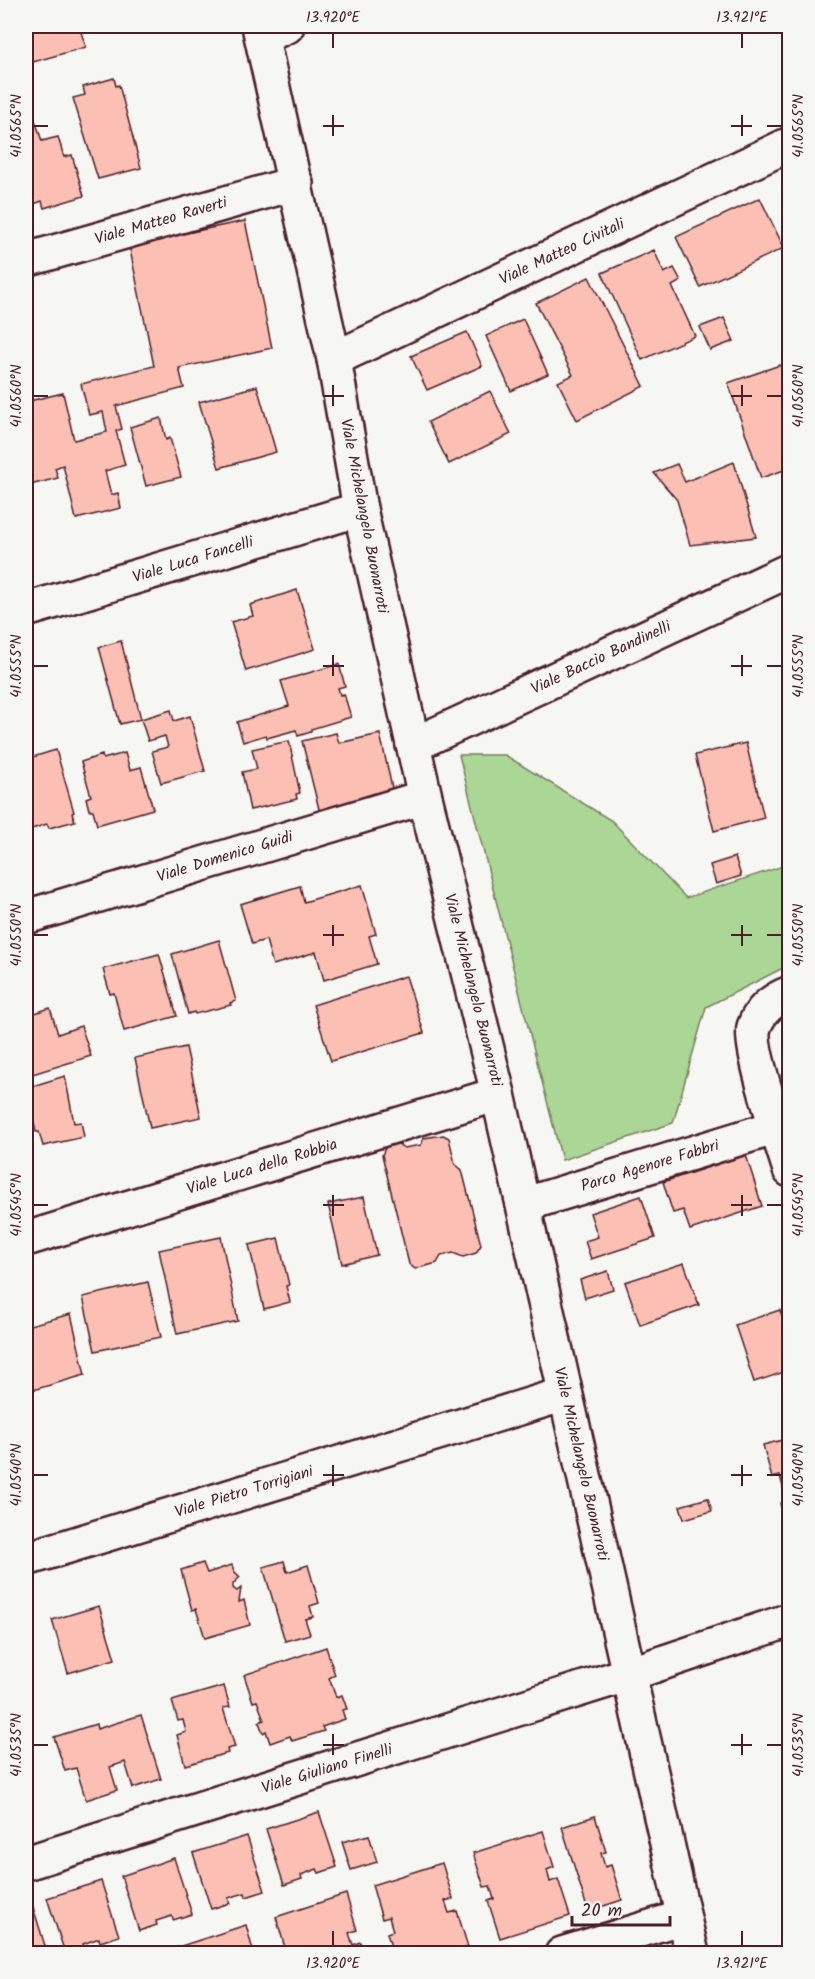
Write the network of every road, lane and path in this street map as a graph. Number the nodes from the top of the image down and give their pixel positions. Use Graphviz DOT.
graph roads {
  1 [pos="269,30"];
  2 [pos="789,144"];
  3 [pos="296,183"];
  4 [pos="26,260"];
  5 [pos="334,359"];
  6 [pos="360,509"];
  7 [pos="789,570"];
  8 [pos="26,610"];
  9 [pos="413,746"];
  10 [pos="425,797"];
  11 [pos="26,917"];
  12 [pos="789,993"];
  13 [pos="498,1094"];
  14 [pos="777,1127"];
  15 [pos="789,1170"];
  16 [pos="523,1205"];
  17 [pos="26,1239"];
  18 [pos="565,1394"];
  19 [pos="26,1559"];
  20 [pos="789,1620"];
  21 [pos="629,1674"];
  22 [pos="26,1863"];
  23 [pos="683,1917"];
  24 [pos="562,1953"];
  25 [pos="692,1953"];
  1 -- 3 [label="street, Viale Michelangelo Buonarroti"];
  2 -- 5 [label="street, Viale Matteo Civitali"];
  3 -- 4 [label="street, Viale Matteo Raverti"];
  3 -- 5 [label="street, Viale Michelangelo Buonarroti"];
  5 -- 6 [label="street, Viale Michelangelo Buonarroti"];
  6 -- 8 [label="street, Viale Luca Fancelli"];
  6 -- 9 [label="street, Viale Michelangelo Buonarroti"];
  7 -- 9 [label="street, Viale Baccio Bandinelli"];
  9 -- 10 [label="street, Viale Michelangelo Buonarroti"];
  10 -- 11 [label="street, Viale Domenico Guidi"];
  10 -- 13 [label="street, Viale Michelangelo Buonarroti"];
  12 -- 14 [label="street"];
  13 -- 16 [label="street, Viale Michelangelo Buonarroti"];
  13 -- 17 [label="street, Viale Luca della Robbia"];
  14 -- 15 [label="street"];
  14 -- 16 [label="street, Parco Agenore Fabbri"];
  16 -- 18 [label="street, Viale Michelangelo Buonarroti"];
  18 -- 19 [label="street, Viale Pietro Torrigiani"];
  18 -- 21 [label="street, Viale Michelangelo Buonarroti"];
  20 -- 21 [label="street, Viale Giuliano Finelli"];
  21 -- 22 [label="street, Viale Giuliano Finelli"];
  21 -- 23 [label="street, Viale Michelangelo Buonarroti"];
  23 -- 24 [label="street"];
  23 -- 25 [label="street, Viale Michelangelo Buonarroti"];
}
